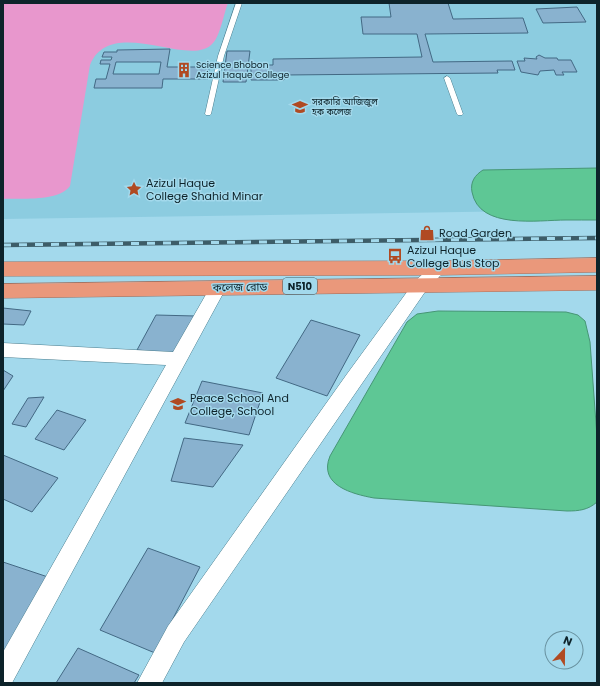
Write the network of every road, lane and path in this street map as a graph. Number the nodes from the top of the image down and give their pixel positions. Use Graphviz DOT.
graph roads {
  1 [pos="239,3"];
  2 [pos="447,78"];
  3 [pos="208,114"];
  4 [pos="460,114"];
  5 [pos="597,265"];
  6 [pos="440,268"];
  7 [pos="3,269"];
  8 [pos="597,283"];
  9 [pos="421,285"];
  10 [pos="218,288"];
  11 [pos="3,291"];
  12 [pos="4,352"];
  13 [pos="178,359"];
  14 [pos="3,675"];
  15 [pos="149,683"];
  1 -- 3 [label="lane"];
  2 -- 4 [label="lane"];
  5 -- 6 [label="highway, কলেজ রোড / N510"];
  6 -- 7 [label="highway, কলেজ রোড / N510"];
  6 -- 9 [label="street"];
  8 -- 9 [label="highway, কলেজ রোড / N510"];
  9 -- 10 [label="highway, কলেজ রোড / N510"];
  9 -- 15 [label="street"];
  10 -- 11 [label="highway, কলেজ রোড / N510"];
  10 -- 13 [label="street"];
  12 -- 13 [label="street"];
  13 -- 14 [label="street"];
}
